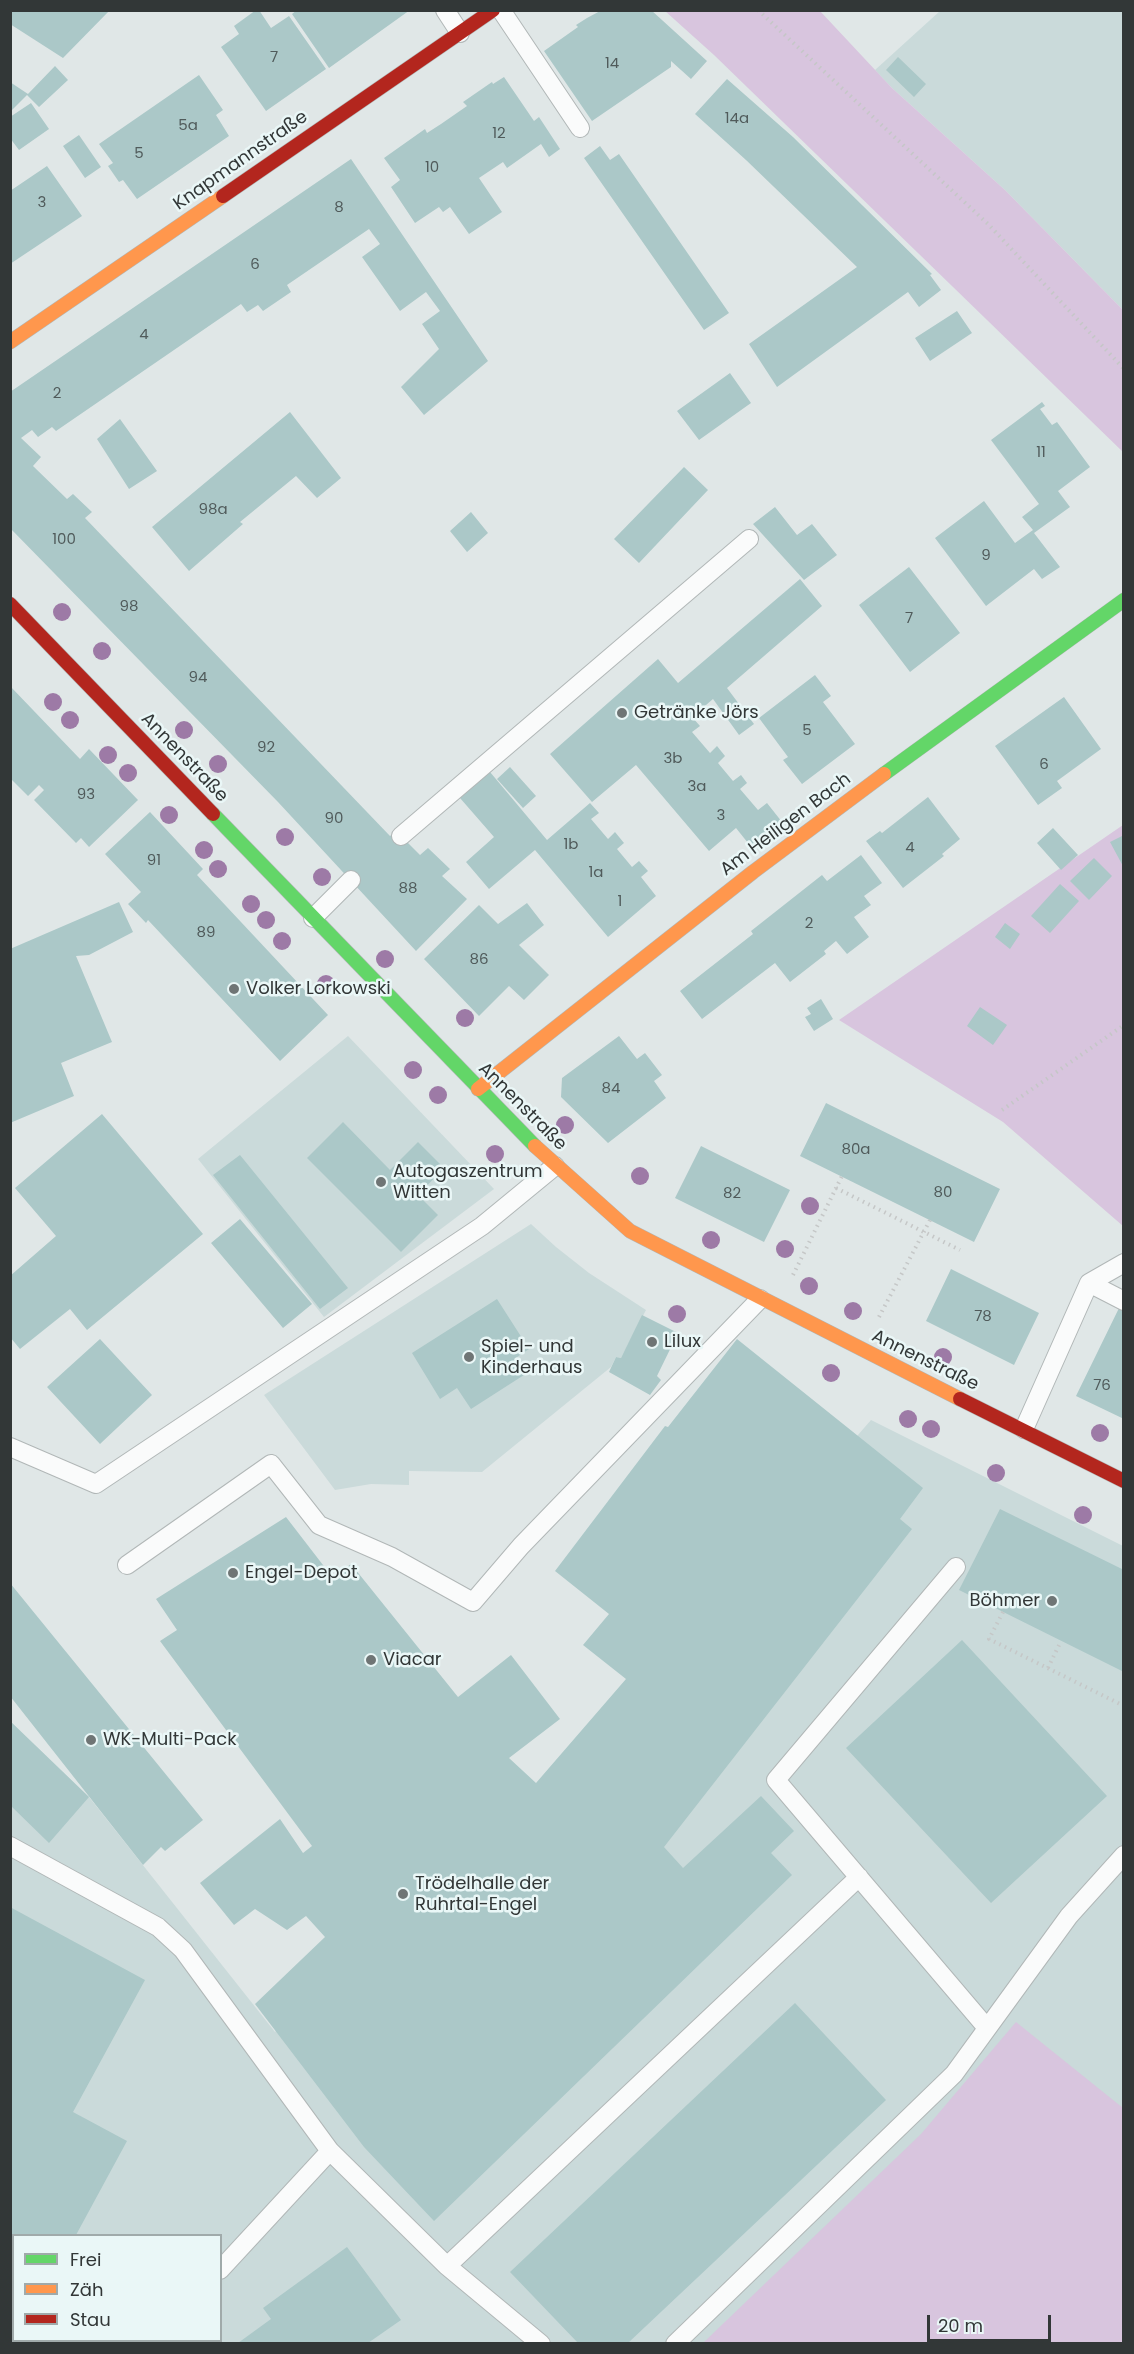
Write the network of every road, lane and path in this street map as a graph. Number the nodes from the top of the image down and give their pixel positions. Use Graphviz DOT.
graph roads {
  1 [pos="445,10"];
  2 [pos="493,10"];
  3 [pos="501,10"];
  4 [pos="758,10"];
  5 [pos="460,33"];
  6 [pos="580,128"];
  7 [pos="10,342"];
  8 [pos="1124,369"];
  9 [pos="749,539"];
  10 [pos="1124,600"];
  11 [pos="10,604"];
  12 [pos="400,836"];
  13 [pos="351,880"];
  14 [pos="313,918"];
  15 [pos="1124,1025"];
  16 [pos="478,1089"];
  17 [pos="1002,1110"];
  18 [pos="555,1167"];
  19 [pos="842,1176"];
  20 [pos="836,1188"];
  21 [pos="930,1220"];
  22 [pos="924,1231"];
  23 [pos="960,1250"];
  24 [pos="1124,1263"];
  25 [pos="1089,1283"];
  26 [pos="760,1299"];
  27 [pos="1124,1301"];
  28 [pos="777,1307"];
  29 [pos="862,1350"];
  30 [pos="1024,1430"];
  31 [pos="10,1447"];
  32 [pos="1124,1481"];
  33 [pos="127,1565"];
  34 [pos="956,1567"];
  35 [pos="1003,1612"];
  36 [pos="1061,1641"];
  37 [pos="1048,1668"];
  38 [pos="1124,1706"];
  39 [pos="10,1846"];
  40 [pos="1124,1855"];
  41 [pos="859,1877"];
  42 [pos="987,2028"];
  43 [pos="330,2151"];
  44 [pos="447,2266"];
  45 [pos="222,2268"];
  46 [pos="540,2343"];
  47 [pos="675,2343"];
  1 -- 5 [label="lane"];
  2 -- 5 [label="street, Knapmannstraße"];
  3 -- 6 [label="lane"];
  4 -- 8 [label="path"];
  5 -- 7 [label="street, Knapmannstraße"];
  9 -- 12 [label="lane"];
  10 -- 16 [label="street, Am Heiligen Bach"];
  11 -- 14 [label="street, Annenstraße"];
  13 -- 14 [label="lane"];
  14 -- 16 [label="street, Annenstraße"];
  15 -- 17 [label="path"];
  16 -- 18 [label="street, Annenstraße"];
  18 -- 26 [label="street, Annenstraße"];
  18 -- 31 [label="lane"];
  19 -- 20 [label="path"];
  20 -- 22 [label="path"];
  20 -- 28 [label="path"];
  21 -- 22 [label="path"];
  22 -- 23 [label="path"];
  22 -- 29 [label="path"];
  24 -- 25 [label="lane"];
  25 -- 27 [label="lane"];
  25 -- 30 [label="lane"];
  26 -- 28 [label="street, Annenstraße"];
  26 -- 33 [label="lane"];
  28 -- 29 [label="street, Annenstraße"];
  29 -- 30 [label="street, Annenstraße"];
  30 -- 32 [label="street, Annenstraße"];
  34 -- 41 [label="lane"];
  35 -- 37 [label="path"];
  36 -- 37 [label="path"];
  37 -- 38 [label="path"];
  39 -- 43 [label="lane"];
  40 -- 42 [label="lane"];
  41 -- 42 [label="lane"];
  41 -- 44 [label="lane"];
  42 -- 47 [label="lane"];
  43 -- 44 [label="lane"];
  43 -- 45 [label="lane"];
  44 -- 46 [label="lane"];
}
